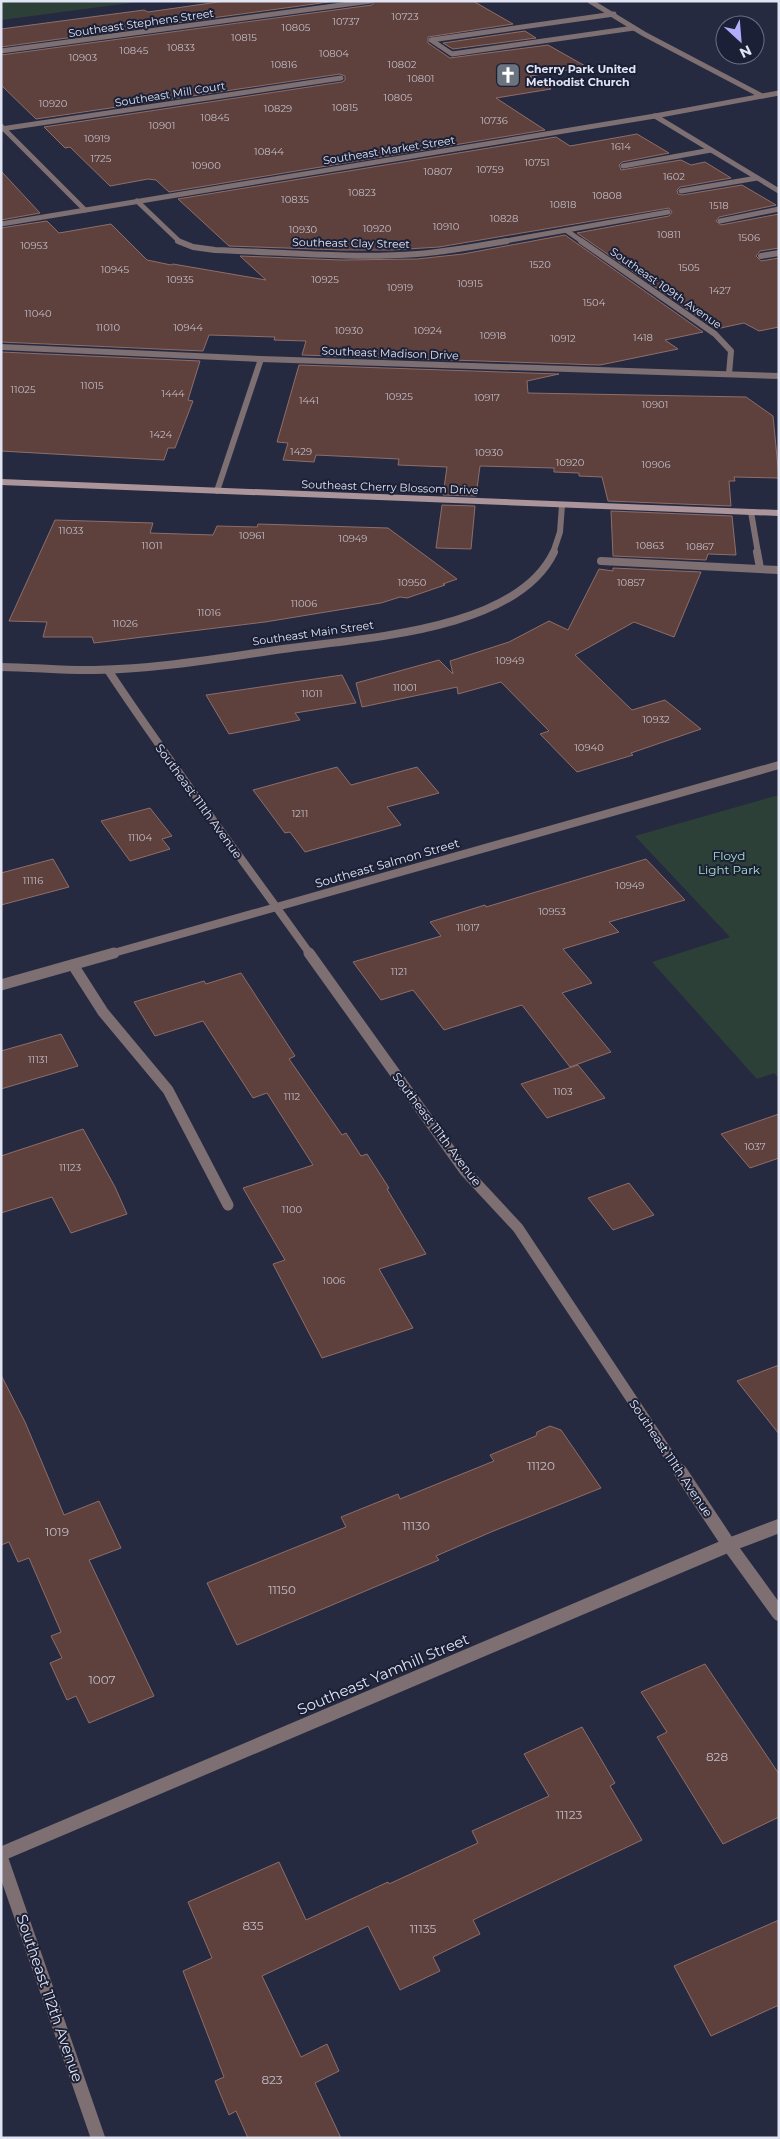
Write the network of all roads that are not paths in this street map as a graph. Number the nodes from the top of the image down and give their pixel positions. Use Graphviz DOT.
graph roads {
  1 [pos="372,1"];
  2 [pos="590,1"];
  3 [pos="614,14"];
  4 [pos="634,28"];
  5 [pos="1,52"];
  6 [pos="341,78"];
  7 [pos="779,93"];
  8 [pos="762,96"];
  9 [pos="655,116"];
  10 [pos="2,128"];
  11 [pos="711,150"];
  12 [pos="623,166"];
  13 [pos="757,178"];
  14 [pos="681,191"];
  15 [pos="779,191"];
  16 [pos="137,201"];
  17 [pos="779,209"];
  18 [pos="86,210"];
  19 [pos="668,212"];
  20 [pos="720,221"];
  21 [pos="1,224"];
  22 [pos="567,231"];
  23 [pos="779,253"];
  24 [pos="761,256"];
  25 [pos="1,347"];
  26 [pos="261,359"];
  27 [pos="729,374"];
  28 [pos="779,376"];
  29 [pos="1,482"];
  30 [pos="217,491"];
  31 [pos="562,505"];
  32 [pos="751,512"];
  33 [pos="779,513"];
  34 [pos="601,561"];
  35 [pos="760,568"];
  36 [pos="779,570"];
  37 [pos="1,667"];
  38 [pos="108,670"];
  39 [pos="779,764"];
  40 [pos="276,908"];
  41 [pos="73,965"];
  42 [pos="1,985"];
  43 [pos="228,1205"];
  44 [pos="779,1526"];
  45 [pos="729,1545"];
  46 [pos="779,1614"];
  47 [pos="1,1854"];
  48 [pos="1,1858"];
  49 [pos="98,2138"];
  1 -- 5 [label="street, Southeast Stephens Street"];
  2 -- 3 [label="street"];
  3 -- 4 [label="street"];
  3 -- 4 [label="street"];
  4 -- 8 [label="street"];
  6 -- 10 [label="street, Southeast Mill Court"];
  7 -- 8 [label="street, Southeast Market Street"];
  8 -- 9 [label="street, Southeast Market Street"];
  9 -- 11 [label="street"];
  9 -- 16 [label="street, Southeast Market Street"];
  10 -- 18 [label="street"];
  11 -- 12 [label="street"];
  11 -- 13 [label="street"];
  13 -- 14 [label="street"];
  13 -- 15 [label="street"];
  16 -- 18 [label="street, Southeast Market Street"];
  16 -- 22 [label="street, Southeast Clay Street"];
  17 -- 20 [label="street"];
  18 -- 21 [label="street, Southeast Market Street"];
  19 -- 22 [label="street, Southeast Clay Street"];
  22 -- 27 [label="street, Southeast 109th Avenue"];
  23 -- 24 [label="street"];
  25 -- 26 [label="street, Southeast Madison Drive"];
  26 -- 27 [label="street, Southeast Madison Drive"];
  26 -- 30 [label="street"];
  27 -- 28 [label="street, Southeast Madison Drive"];
  29 -- 30 [label="main road, Southeast Cherry Blossom Drive"];
  30 -- 31 [label="main road, Southeast Cherry Blossom Drive"];
  31 -- 32 [label="main road, Southeast Cherry Blossom Drive"];
  31 -- 38 [label="street, Southeast Main Street"];
  32 -- 33 [label="main road, Southeast Cherry Blossom Drive"];
  32 -- 35 [label="street"];
  34 -- 35 [label="street"];
  35 -- 36 [label="street"];
  37 -- 38 [label="street, Southeast Main Street"];
  38 -- 40 [label="street, Southeast 111th Avenue"];
  39 -- 40 [label="street, Southeast Salmon Street"];
  40 -- 41 [label="street, Southeast Salmon Street"];
  40 -- 45 [label="street, Southeast 111th Avenue"];
  41 -- 42 [label="street, Southeast Salmon Street"];
  41 -- 43 [label="street"];
  44 -- 45 [label="street, Southeast Yamhill Street"];
  45 -- 46 [label="street, Southeast 111th Avenue"];
  45 -- 47 [label="street, Southeast Yamhill Street"];
  48 -- 49 [label="street, Southeast 112th Avenue"];
}
